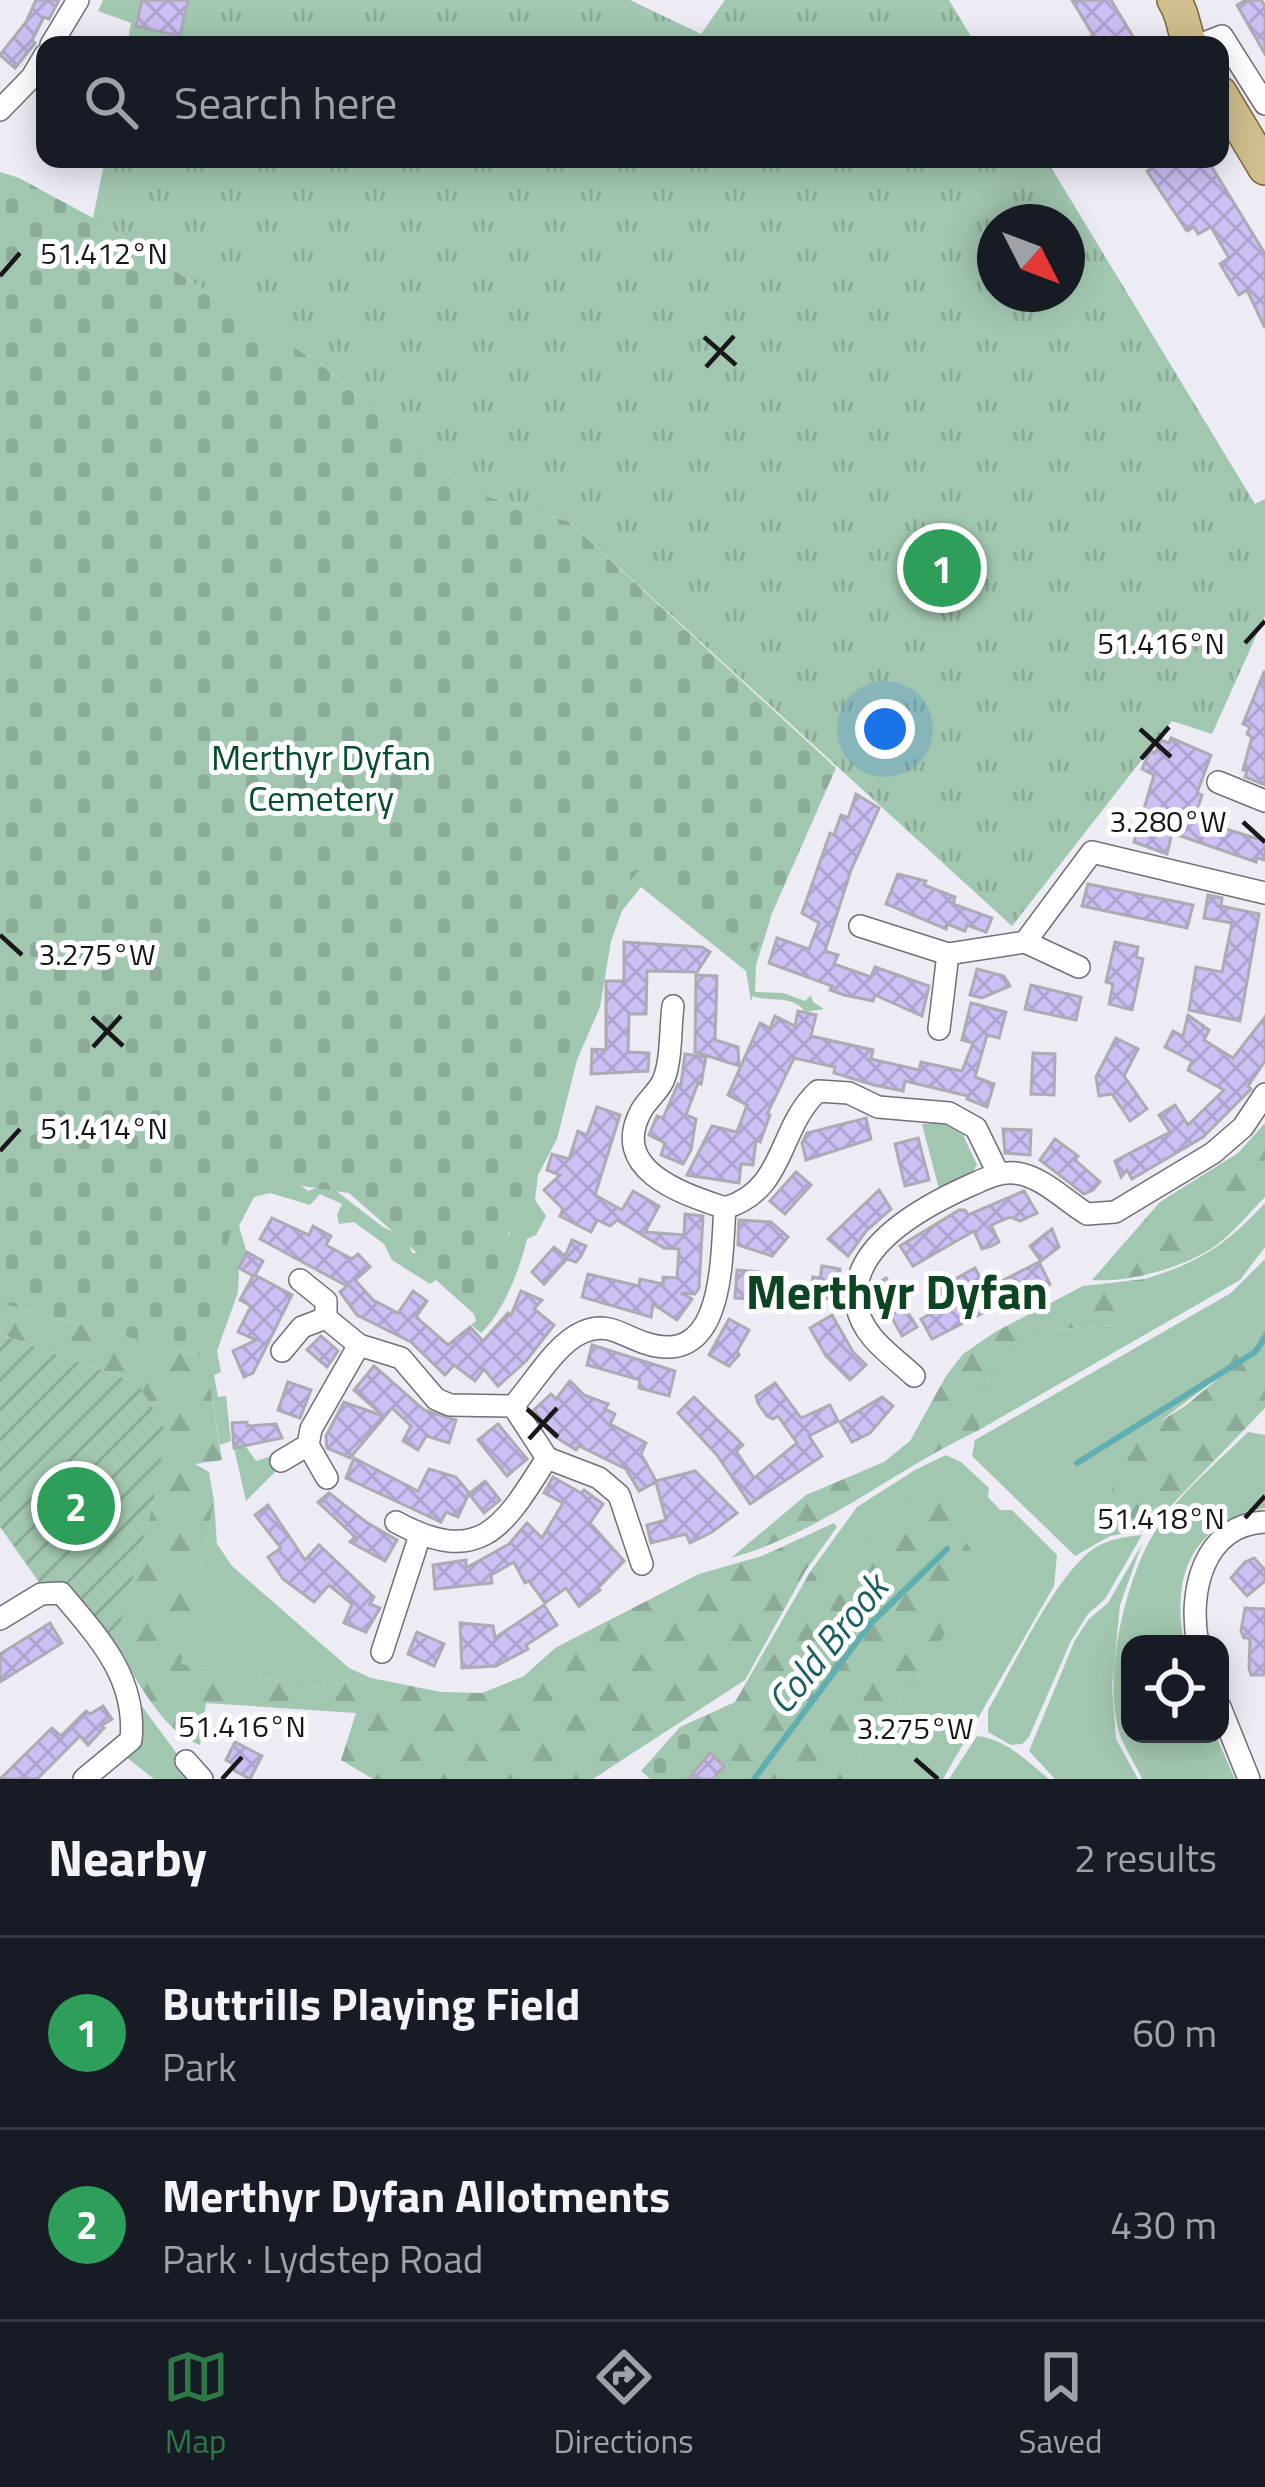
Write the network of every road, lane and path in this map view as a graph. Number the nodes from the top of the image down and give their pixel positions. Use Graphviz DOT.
graph roads {
  1 [pos="78,0"];
  2 [pos="1153,0"];
  3 [pos="1174,0"];
  4 [pos="56,36"];
  5 [pos="1182,36"];
  6 [pos="1190,36"];
  7 [pos="1229,47"];
  8 [pos="36,70"];
  9 [pos="1265,104"];
  10 [pos="1229,108"];
  11 [pos="0,110"];
  12 [pos="1265,168"];
  13 [pos="1218,782"];
  14 [pos="1265,801"];
  15 [pos="1265,893"];
  16 [pos="860,926"];
  17 [pos="1025,942"];
  18 [pos="948,954"];
  19 [pos="1079,967"];
  20 [pos="673,1006"];
  21 [pos="939,1029"];
  22 [pos="1265,1094"];
  23 [pos="998,1173"];
  24 [pos="725,1208"];
  25 [pos="300,1280"];
  26 [pos="326,1318"];
  27 [pos="359,1346"];
  28 [pos="282,1351"];
  29 [pos="914,1376"];
  30 [pos="513,1406"];
  31 [pos="308,1445"];
  32 [pos="548,1458"];
  33 [pos="281,1461"];
  34 [pos="327,1478"];
  35 [pos="396,1522"];
  36 [pos="1265,1522"];
  37 [pos="420,1535"];
  38 [pos="642,1564"];
  39 [pos="0,1619"];
  40 [pos="1196,1635"];
  41 [pos="382,1652"];
  42 [pos="1229,1729"];
  43 [pos="186,1761"];
  44 [pos="84,1779"];
  45 [pos="202,1779"];
  46 [pos="1249,1779"];
  1 -- 4 [label="street"];
  2 -- 5 [label="main road"];
  3 -- 6 [label="main road"];
  7 -- 9 [label="street"];
  8 -- 11 [label="street"];
  10 -- 12 [label="main road"];
  13 -- 14 [label="street"];
  15 -- 17 [label="street"];
  16 -- 18 [label="street"];
  17 -- 18 [label="street"];
  17 -- 19 [label="street"];
  18 -- 21 [label="street"];
  20 -- 24 [label="street"];
  22 -- 23 [label="street"];
  23 -- 24 [label="street"];
  23 -- 29 [label="street"];
  24 -- 30 [label="street"];
  25 -- 26 [label="street"];
  26 -- 27 [label="street"];
  26 -- 28 [label="street"];
  27 -- 30 [label="street"];
  27 -- 31 [label="street"];
  30 -- 32 [label="street"];
  31 -- 33 [label="street"];
  31 -- 34 [label="street"];
  32 -- 37 [label="street"];
  32 -- 38 [label="street"];
  35 -- 37 [label="street"];
  36 -- 40 [label="street"];
  37 -- 41 [label="street"];
  39 -- 44 [label="street"];
  42 -- 46 [label="street"];
  43 -- 45 [label="street"];
}
